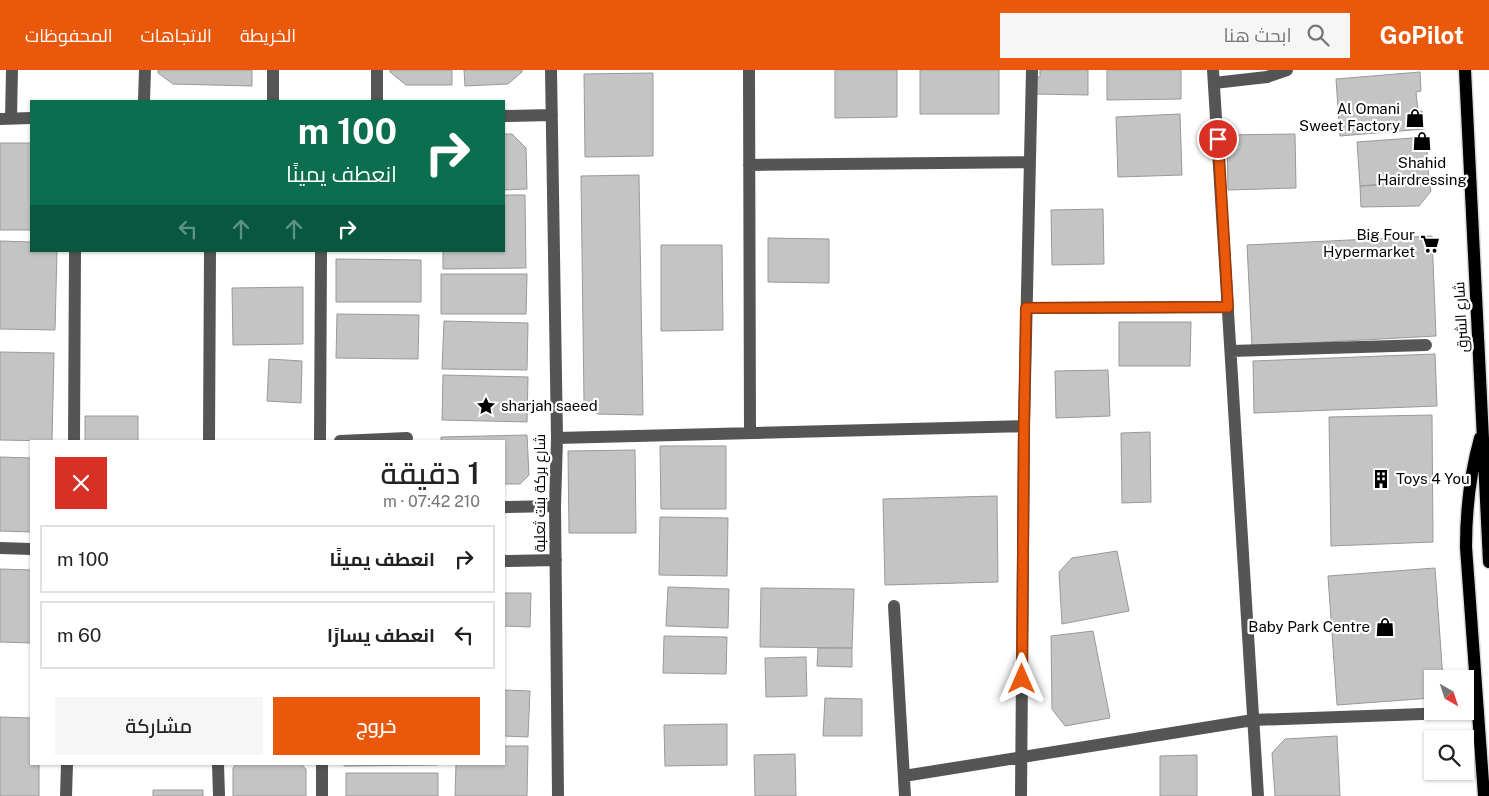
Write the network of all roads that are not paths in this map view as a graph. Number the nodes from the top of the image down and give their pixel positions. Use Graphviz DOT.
graph roads {
  1 [pos="12,70"];
  2 [pos="145,70"];
  3 [pos="273,70"];
  4 [pos="377,70"];
  5 [pos="551,70"];
  6 [pos="749,70"];
  7 [pos="1032,70"];
  8 [pos="1213,70"];
  9 [pos="1287,70"];
  10 [pos="1465,70"];
  11 [pos="1214,84"];
  12 [pos="144,100"];
  13 [pos="273,100"];
  14 [pos="377,100"];
  15 [pos="552,115"];
  16 [pos="505,116"];
  17 [pos="30,118"];
  18 [pos="5,119"];
  19 [pos="1030,162"];
  20 [pos="749,165"];
  21 [pos="75,252"];
  22 [pos="210,252"];
  23 [pos="321,252"];
  24 [pos="1228,307"];
  25 [pos="1026,308"];
  26 [pos="1426,345"];
  27 [pos="1230,351"];
  28 [pos="1024,426"];
  29 [pos="1483,428"];
  30 [pos="750,433"];
  31 [pos="407,438"];
  32 [pos="557,438"];
  33 [pos="74,440"];
  34 [pos="209,440"];
  35 [pos="320,440"];
  36 [pos="362,440"];
  37 [pos="555,506"];
  38 [pos="505,507"];
  39 [pos="0,548"];
  40 [pos="30,548"];
  41 [pos="556,560"];
  42 [pos="505,561"];
  43 [pos="1489,562"];
  44 [pos="894,606"];
  45 [pos="1478,712"];
  46 [pos="1253,720"];
  47 [pos="1021,757"];
  48 [pos="67,765"];
  49 [pos="218,765"];
  50 [pos="322,765"];
  51 [pos="904,776"];
  52 [pos="66,796"];
  53 [pos="219,796"];
  54 [pos="322,796"];
  55 [pos="558,796"];
  56 [pos="905,796"];
  57 [pos="1020,796"];
  58 [pos="1258,796"];
  59 [pos="1484,796"];
  1 -- 18 [label="street"];
  2 -- 12 [label="street"];
  3 -- 13 [label="street"];
  4 -- 14 [label="street"];
  5 -- 15 [label="street, شارع بركة بنت ثعلبة"];
  6 -- 20 [label="street"];
  7 -- 19 [label="street"];
  8 -- 11 [label="street"];
  9 -- 11 [label="street"];
  10 -- 29 [label="main road, شارع الشرق"];
  11 -- 24 [label="street"];
  15 -- 16 [label="street"];
  15 -- 32 [label="street, شارع بركة بنت ثعلبة"];
  17 -- 18 [label="street"];
  19 -- 20 [label="street"];
  19 -- 25 [label="street"];
  20 -- 30 [label="street"];
  21 -- 33 [label="street"];
  22 -- 34 [label="street"];
  23 -- 35 [label="street"];
  24 -- 25 [label="street"];
  24 -- 27 [label="street"];
  25 -- 28 [label="street"];
  26 -- 27 [label="street"];
  27 -- 46 [label="street"];
  28 -- 30 [label="street"];
  28 -- 47 [label="street"];
  29 -- 43 [label="main road, شارع الشرق"];
  29 -- 45 [label="main road"];
  30 -- 32 [label="street"];
  31 -- 36 [label="street"];
  32 -- 37 [label="street, شارع بركة بنت ثعلبة"];
  37 -- 38 [label="street"];
  37 -- 41 [label="street, شارع بركة بنت ثعلبة"];
  39 -- 40 [label="street"];
  41 -- 42 [label="street"];
  41 -- 55 [label="street, شارع بركة بنت ثعلبة"];
  44 -- 51 [label="street"];
  45 -- 46 [label="street"];
  45 -- 59 [label="main road"];
  46 -- 47 [label="street"];
  46 -- 58 [label="street"];
  47 -- 51 [label="street"];
  47 -- 57 [label="street"];
  48 -- 52 [label="street"];
  49 -- 53 [label="street"];
  50 -- 54 [label="street"];
  51 -- 56 [label="street"];
}
